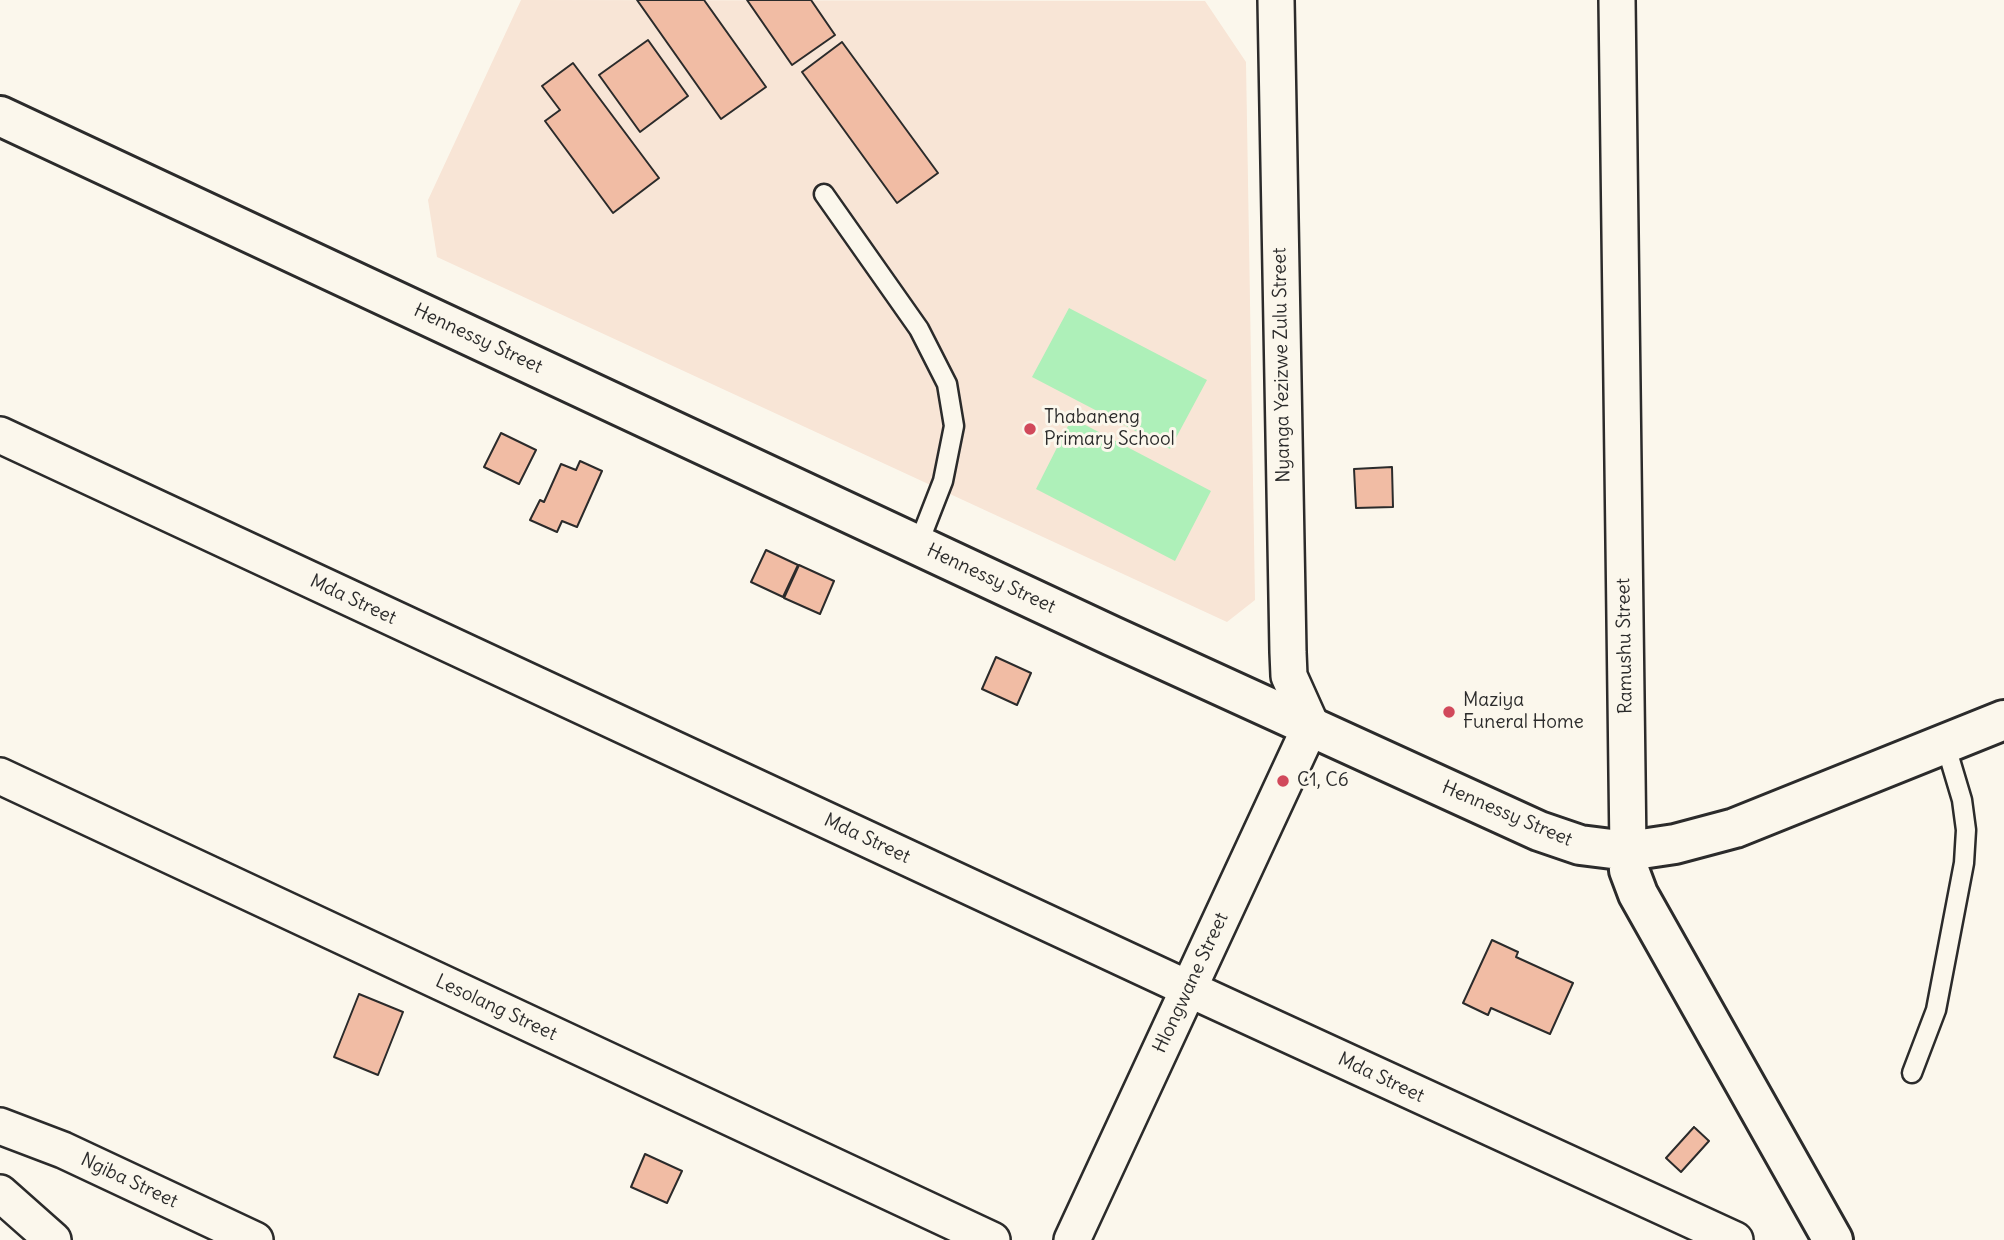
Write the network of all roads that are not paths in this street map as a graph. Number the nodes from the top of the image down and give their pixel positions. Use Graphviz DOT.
graph roads {
  1 [pos="1276,0"];
  2 [pos="1617,0"];
  3 [pos="0,116"];
  4 [pos="824,194"];
  5 [pos="0,435"];
  6 [pos="918,545"];
  7 [pos="2004,720"];
  8 [pos="1311,725"];
  9 [pos="1945,743"];
  10 [pos="0,776"];
  11 [pos="1628,850"];
  12 [pos="1189,989"];
  13 [pos="1912,1073"];
  14 [pos="0,1126"];
  15 [pos="0,1193"];
  16 [pos="53,1240"];
  17 [pos="255,1240"];
  18 [pos="992,1240"];
  19 [pos="1072,1240"];
  20 [pos="1735,1240"];
  21 [pos="1833,1240"];
  1 -- 8 [label="street, Nyanga Yezizwe Zulu Street"];
  2 -- 11 [label="street, Ramushu Street"];
  3 -- 6 [label="street, Hennessy Street"];
  4 -- 6 [label="lane"];
  5 -- 12 [label="street, Mda Street"];
  6 -- 8 [label="street, Hennessy Street"];
  7 -- 9 [label="street, Hennessy Street"];
  8 -- 11 [label="street, Hennessy Street"];
  8 -- 12 [label="street, Hlongwane Street"];
  9 -- 11 [label="street, Hennessy Street"];
  9 -- 13 [label="lane"];
  10 -- 18 [label="street, Lesolang Street"];
  11 -- 21 [label="street, Ramushu Street"];
  12 -- 19 [label="street, Hlongwane Street"];
  12 -- 20 [label="street, Mda Street"];
  14 -- 17 [label="street, Ngiba Street"];
  15 -- 16 [label="street"];
}
